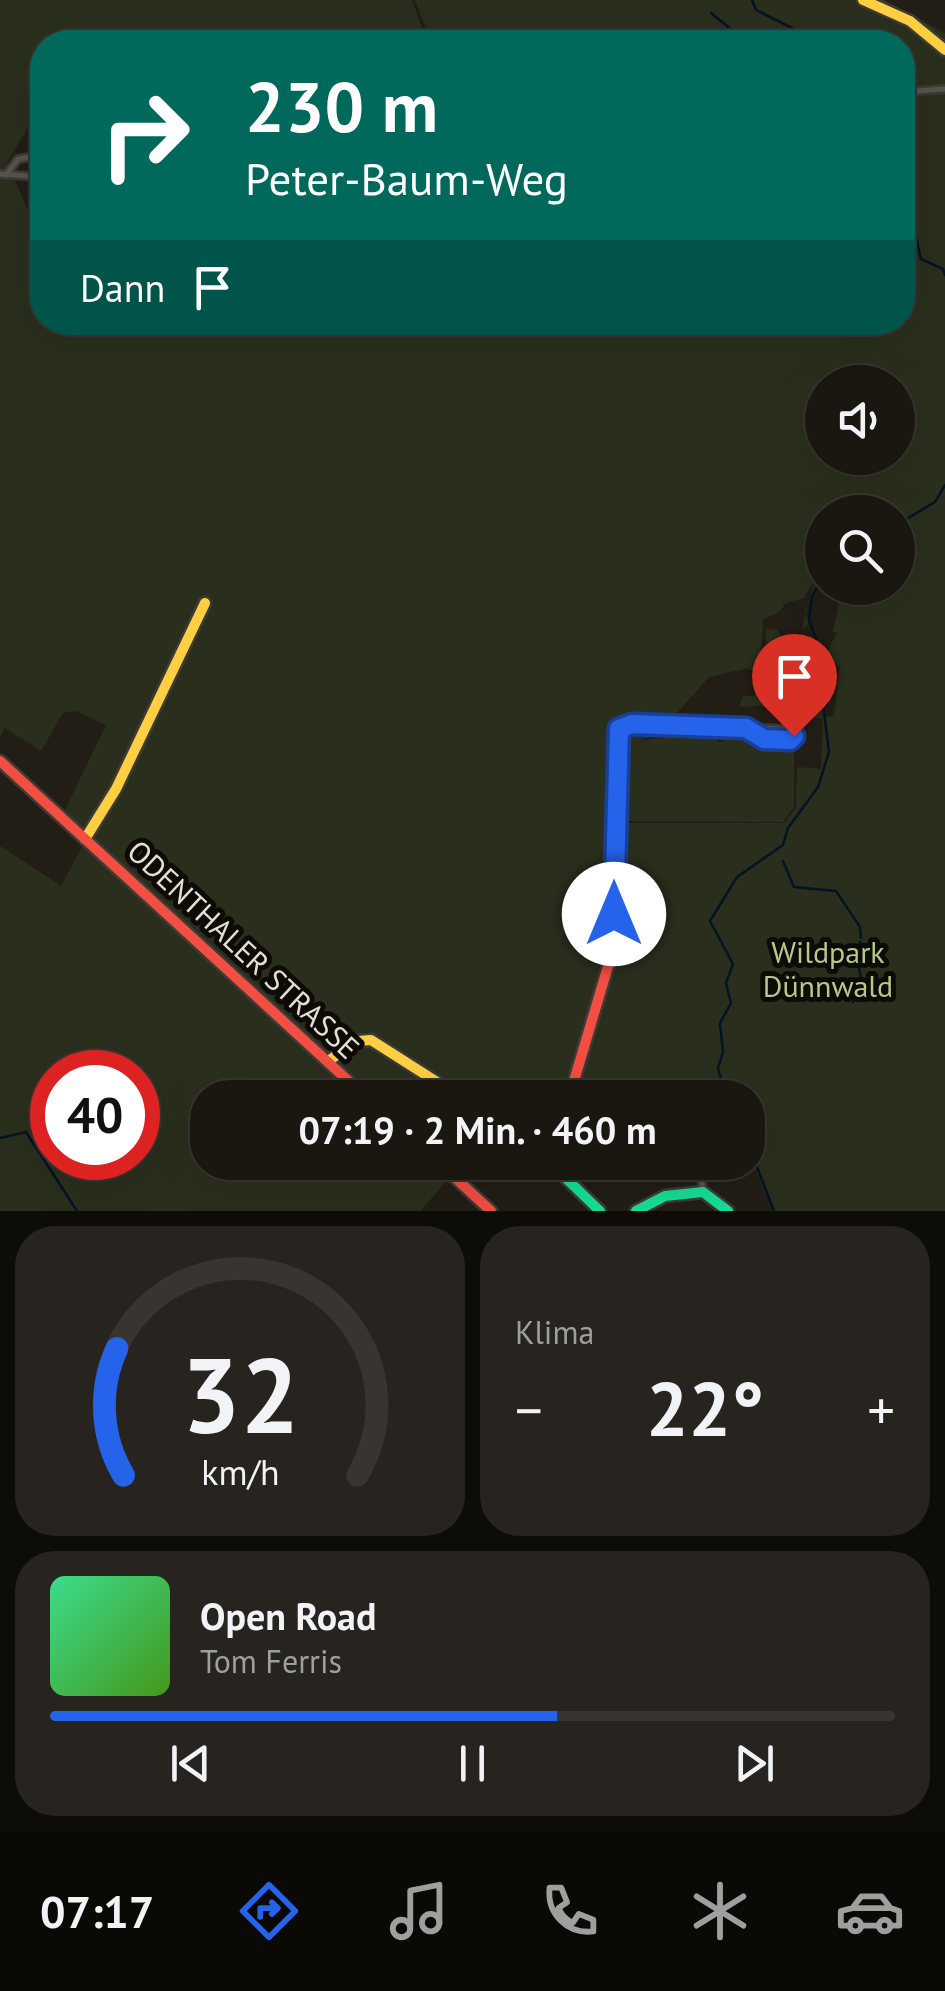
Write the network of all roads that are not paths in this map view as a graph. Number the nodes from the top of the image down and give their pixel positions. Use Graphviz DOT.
graph roads {
  1 [pos="862,0"];
  2 [pos="945,50"];
  3 [pos="945,90"];
  4 [pos="915,91"];
  5 [pos="30,157"];
  6 [pos="3,174"];
  7 [pos="30,176"];
  8 [pos="205,602"];
  9 [pos="746,728"];
  10 [pos="0,761"];
  11 [pos="86,839"];
  12 [pos="328,1062"];
  13 [pos="348,1080"];
  14 [pos="434,1080"];
  15 [pos="575,1080"];
  16 [pos="457,1180"];
  17 [pos="570,1180"];
  18 [pos="701,1180"];
  19 [pos="703,1192"];
  20 [pos="491,1211"];
  21 [pos="600,1211"];
  22 [pos="636,1211"];
  23 [pos="728,1211"];
  1 -- 2 [label="street"];
  3 -- 4 [label="street"];
  5 -- 6 [label="street"];
  6 -- 7 [label="street"];
  8 -- 11 [label="street, ODENTHALER STRASSE"];
  9 -- 9 [label="street"];
  9 -- 15 [label="street"];
  10 -- 11 [label="street, ODENTHALER STRASSE"];
  11 -- 12 [label="street, ODENTHALER STRASSE"];
  12 -- 13 [label="street, ODENTHALER STRASSE"];
  12 -- 14 [label="street"];
  16 -- 20 [label="street"];
  17 -- 21 [label="street"];
  18 -- 19 [label="street"];
  19 -- 22 [label="street"];
  19 -- 23 [label="street"];
}
